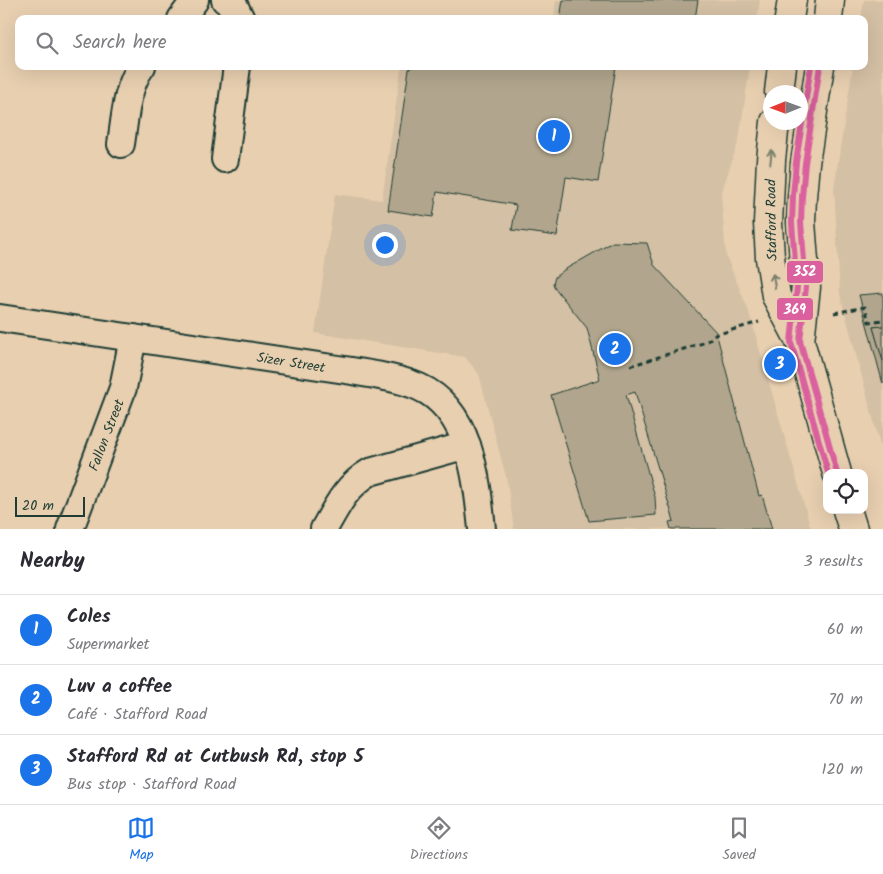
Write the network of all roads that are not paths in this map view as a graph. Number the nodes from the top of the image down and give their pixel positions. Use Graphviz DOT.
graph roads {
  1 [pos="195,0"];
  2 [pos="225,0"];
  3 [pos="792,0"];
  4 [pos="830,0"];
  5 [pos="184,15"];
  6 [pos="239,15"];
  7 [pos="790,15"];
  8 [pos="828,15"];
  9 [pos="140,70"];
  10 [pos="236,70"];
  11 [pos="782,70"];
  12 [pos="819,70"];
  13 [pos="780,85"];
  14 [pos="774,130"];
  15 [pos="121,144"];
  16 [pos="225,160"];
  17 [pos="0,318"];
  18 [pos="133,338"];
  19 [pos="800,341"];
  20 [pos="467,445"];
  21 [pos="836,469"];
  22 [pos="848,514"];
  23 [pos="70,529"];
  24 [pos="324,529"];
  25 [pos="482,529"];
  26 [pos="853,529"];
  1 -- 5 [label="street"];
  2 -- 6 [label="street"];
  3 -- 7 [label="highway"];
  4 -- 8 [label="highway"];
  9 -- 15 [label="street"];
  10 -- 16 [label="street"];
  11 -- 13 [label="highway"];
  12 -- 19 [label="highway, Stafford Road"];
  19 -- 14 [label="highway, Stafford Road, one-way"];
  17 -- 18 [label="street, Sizer Street"];
  18 -- 20 [label="street, Sizer Street"];
  18 -- 23 [label="street, Fallon Street"];
  19 -- 21 [label="highway, Stafford Road"];
  20 -- 24 [label="street"];
  20 -- 25 [label="street, Sizer Street"];
  22 -- 26 [label="highway"];
}
